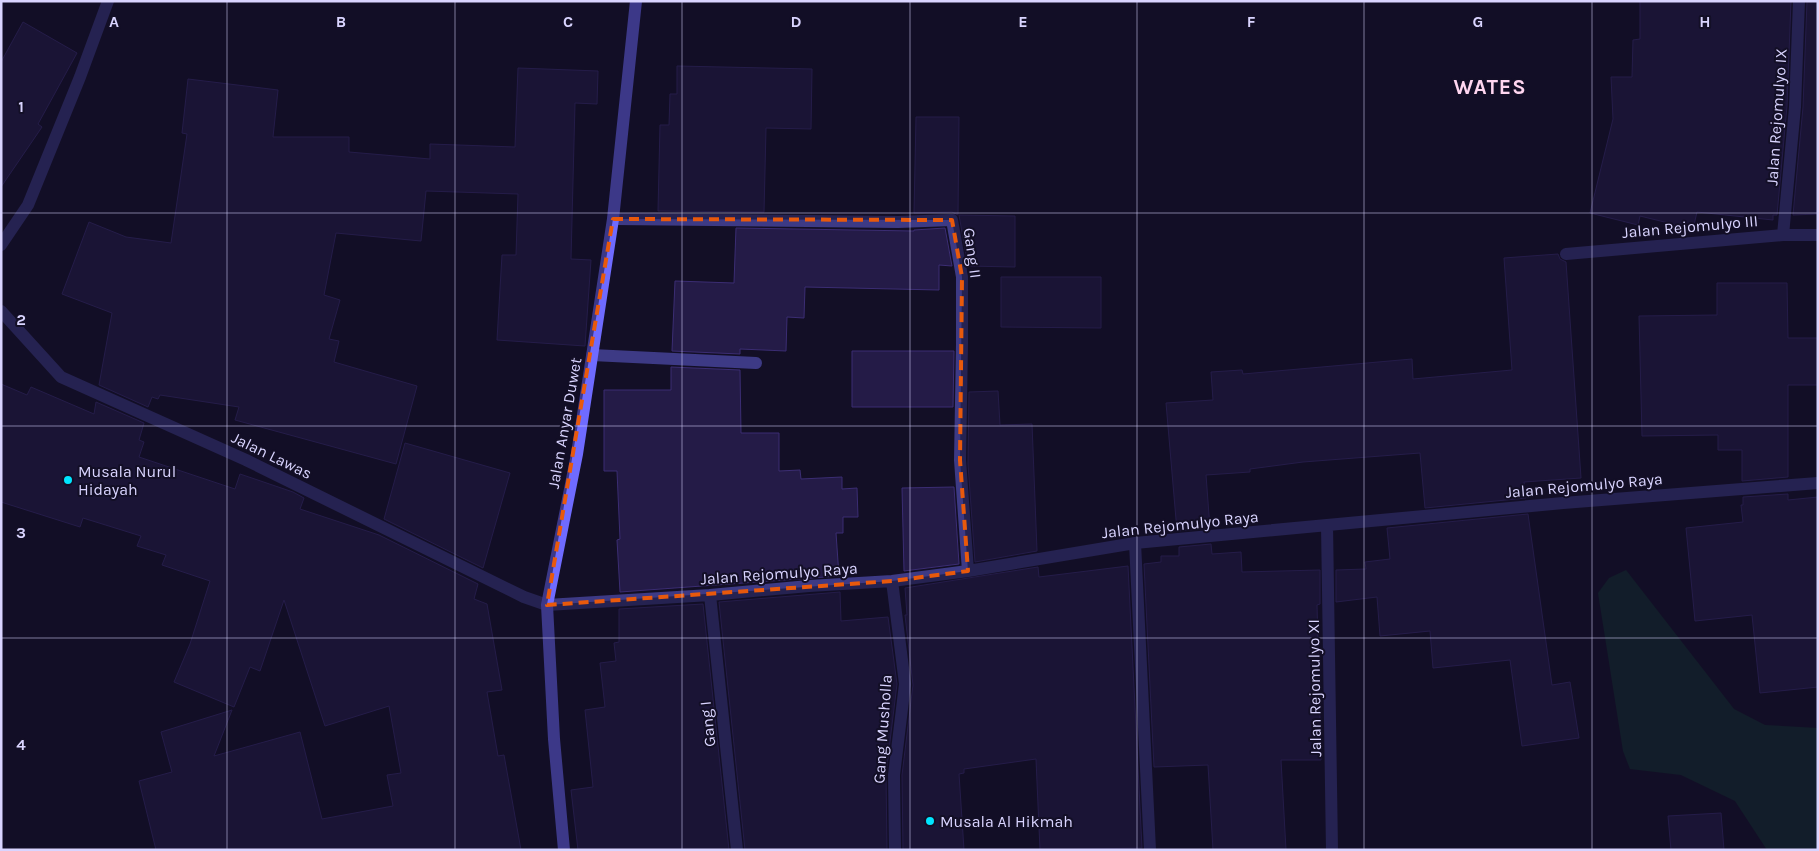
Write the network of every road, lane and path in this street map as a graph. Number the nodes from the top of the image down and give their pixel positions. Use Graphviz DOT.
graph roads {
  1 [pos="108,1"];
  2 [pos="636,1"];
  3 [pos="1799,1"];
  4 [pos="613,219"];
  5 [pos="1783,235"];
  6 [pos="1818,235"];
  7 [pos="1,245"];
  8 [pos="1566,254"];
  9 [pos="1,311"];
  10 [pos="592,355"];
  11 [pos="756,363"];
  12 [pos="1818,483"];
  13 [pos="1328,525"];
  14 [pos="1135,543"];
  15 [pos="968,571"];
  16 [pos="892,581"];
  17 [pos="710,595"];
  18 [pos="547,605"];
  19 [pos="564,850"];
  20 [pos="737,850"];
  21 [pos="895,850"];
  22 [pos="1150,850"];
  23 [pos="1332,850"];
  1 -- 7 [label="street"];
  2 -- 4 [label="street, Jalan Anyar Duwet"];
  3 -- 5 [label="street, Jalan Rejomulyo IX"];
  4 -- 10 [label="street, Jalan Anyar Duwet"];
  4 -- 15 [label="street, Gang II"];
  5 -- 6 [label="street, Jalan Rejomulyo III"];
  5 -- 8 [label="street, Jalan Rejomulyo III"];
  9 -- 18 [label="street, Jalan Lawas"];
  10 -- 11 [label="street"];
  10 -- 18 [label="street, Jalan Anyar Duwet"];
  12 -- 13 [label="street, Jalan Rejomulyo Raya"];
  13 -- 14 [label="street, Jalan Rejomulyo Raya"];
  13 -- 23 [label="street, Jalan Rejomulyo XI"];
  14 -- 15 [label="street, Jalan Rejomulyo Raya"];
  14 -- 22 [label="street"];
  15 -- 16 [label="street, Jalan Rejomulyo Raya"];
  16 -- 17 [label="street, Jalan Rejomulyo Raya"];
  16 -- 21 [label="street, Gang Musholla"];
  17 -- 18 [label="street, Jalan Rejomulyo Raya"];
  17 -- 20 [label="street, Gang I"];
  18 -- 19 [label="street, Jalan Anyar Duwet"];
}
